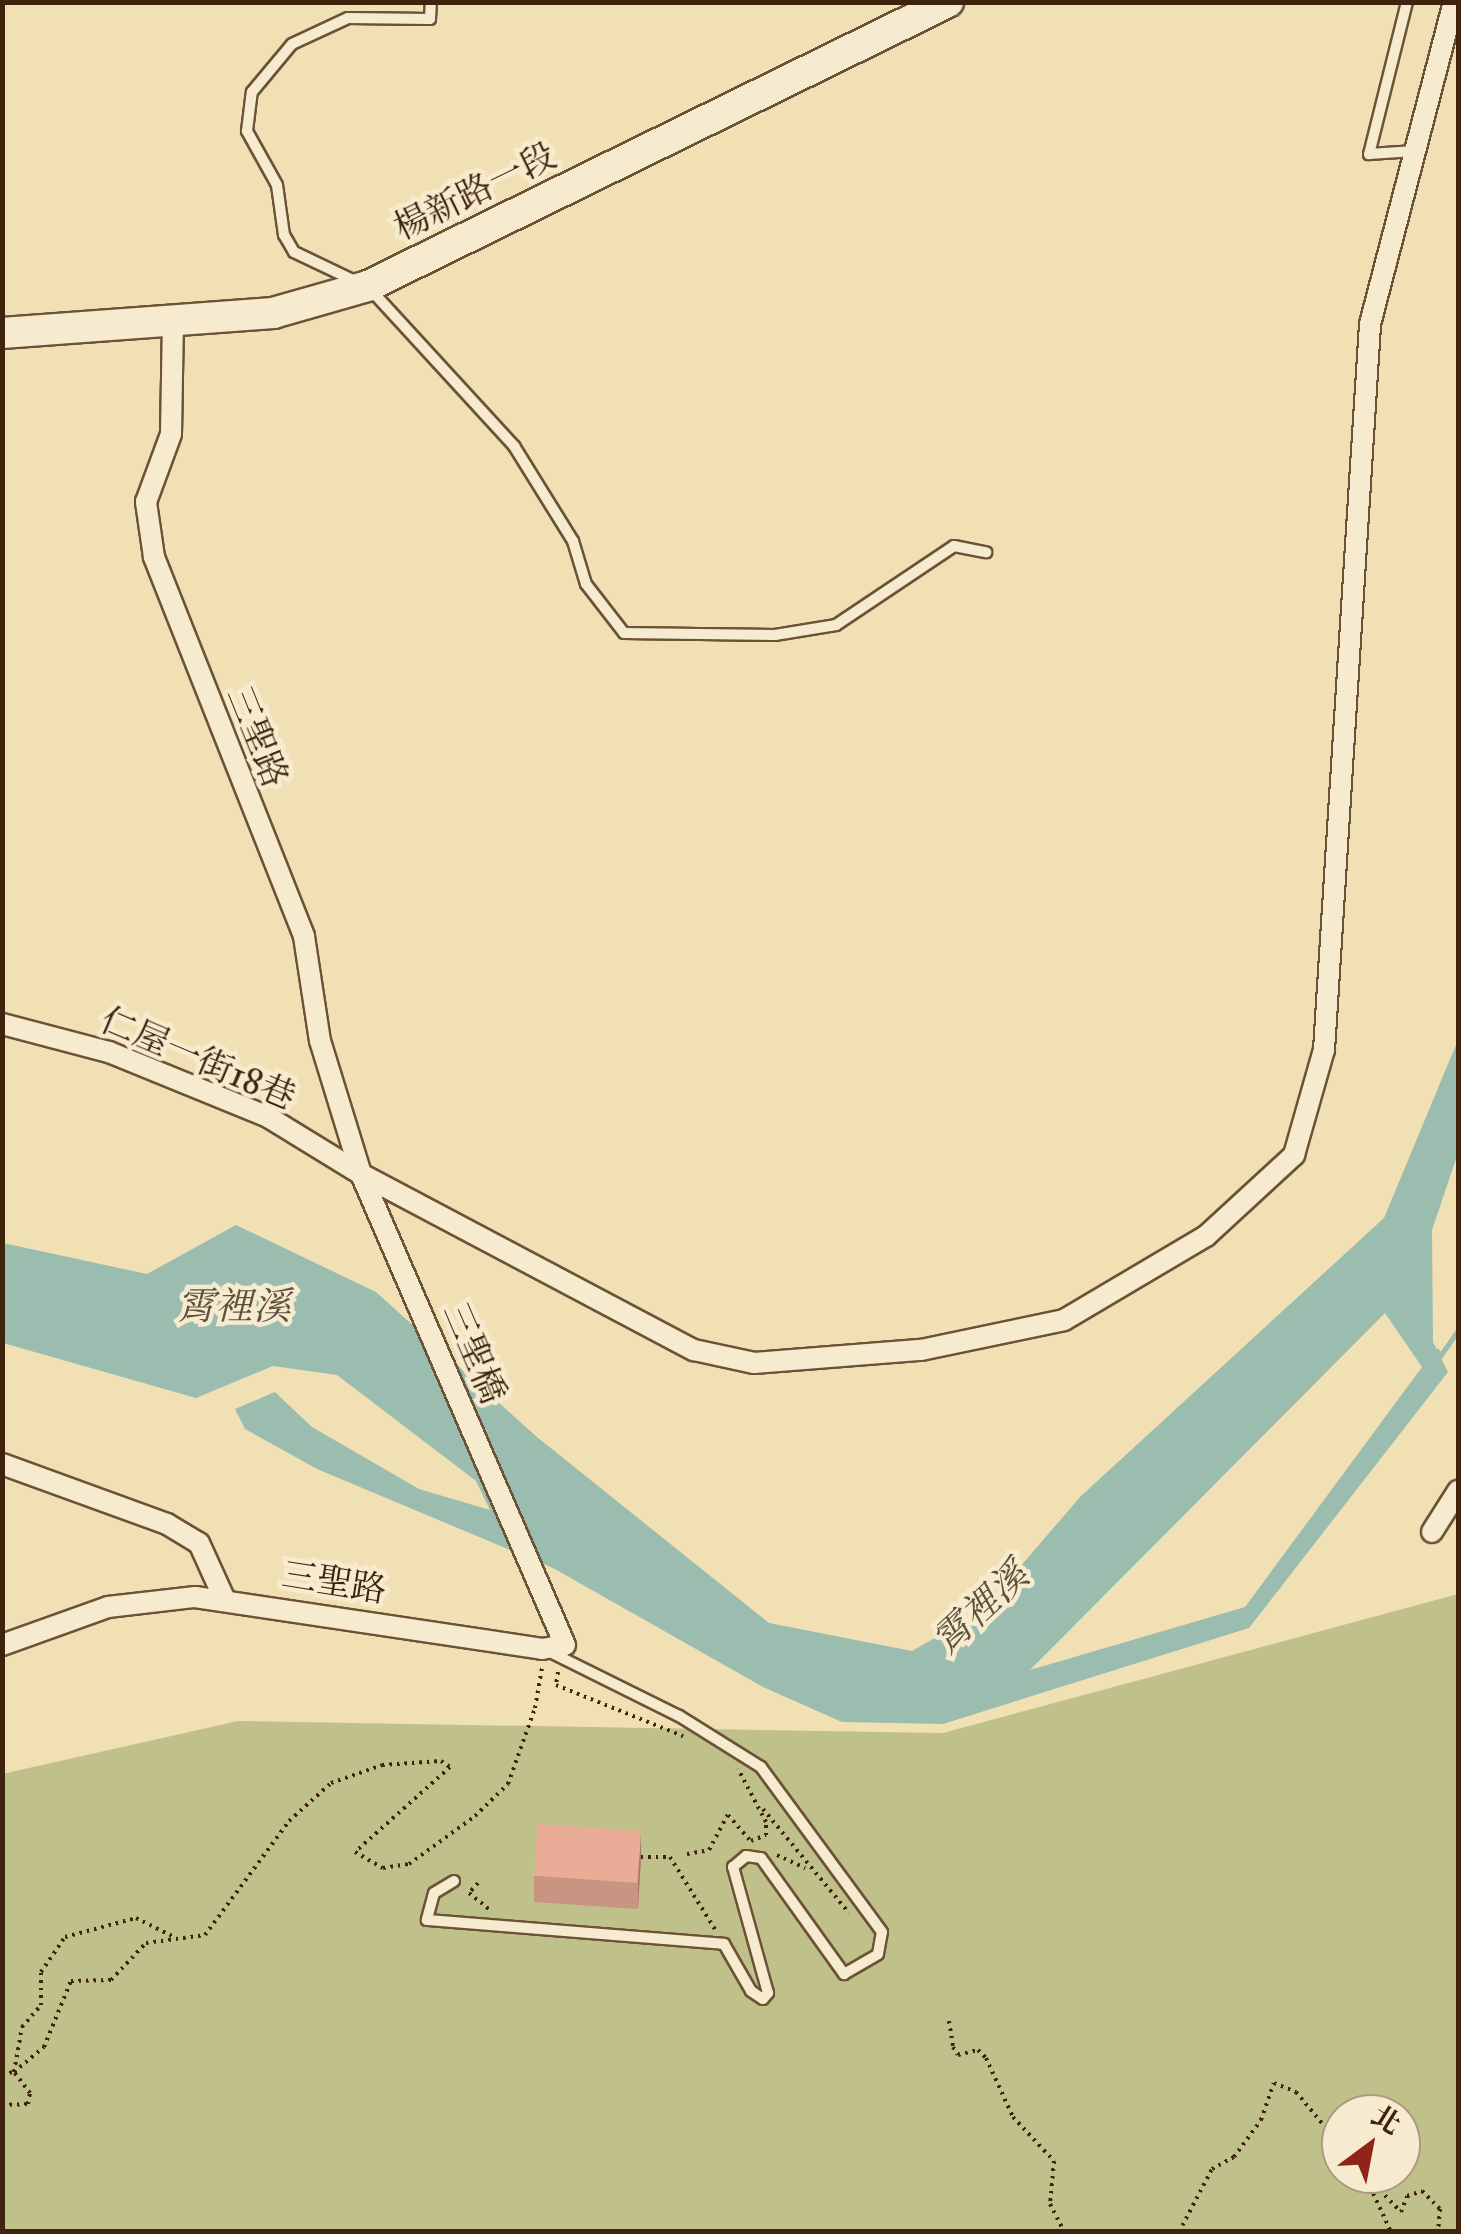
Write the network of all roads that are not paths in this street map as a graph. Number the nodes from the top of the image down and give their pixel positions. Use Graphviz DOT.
graph roads {
  1 [pos="431,2"];
  2 [pos="948,2"];
  3 [pos="1407,2"];
  4 [pos="1454,2"];
  5 [pos="1416,151"];
  6 [pos="368,286"];
  7 [pos="172,320"];
  8 [pos="2,333"];
  9 [pos="986,552"];
  10 [pos="2,1024"];
  11 [pos="361,1174"];
  12 [pos="2,1464"];
  13 [pos="1458,1491"];
  14 [pos="1432,1532"];
  15 [pos="224,1598"];
  16 [pos="2,1645"];
  17 [pos="554,1656"];
  18 [pos="454,1881"];
  1 -- 6 [label="lane"];
  2 -- 6 [label="main road, 楊新路一段"];
  3 -- 5 [label="lane"];
  4 -- 5 [label="street, 仁屋一街18巷"];
  5 -- 11 [label="street, 仁屋一街18巷"];
  6 -- 7 [label="main road, 楊新路一段"];
  6 -- 9 [label="lane"];
  7 -- 8 [label="main road, 楊新路一段"];
  7 -- 11 [label="street, 三聖路"];
  10 -- 11 [label="street, 仁屋一街18巷"];
  11 -- 17 [label="street, 三聖橋"];
  12 -- 15 [label="street"];
  13 -- 14 [label="street"];
  15 -- 16 [label="street, 三聖路"];
  15 -- 17 [label="street, 三聖路"];
  17 -- 18 [label="lane"];
}
